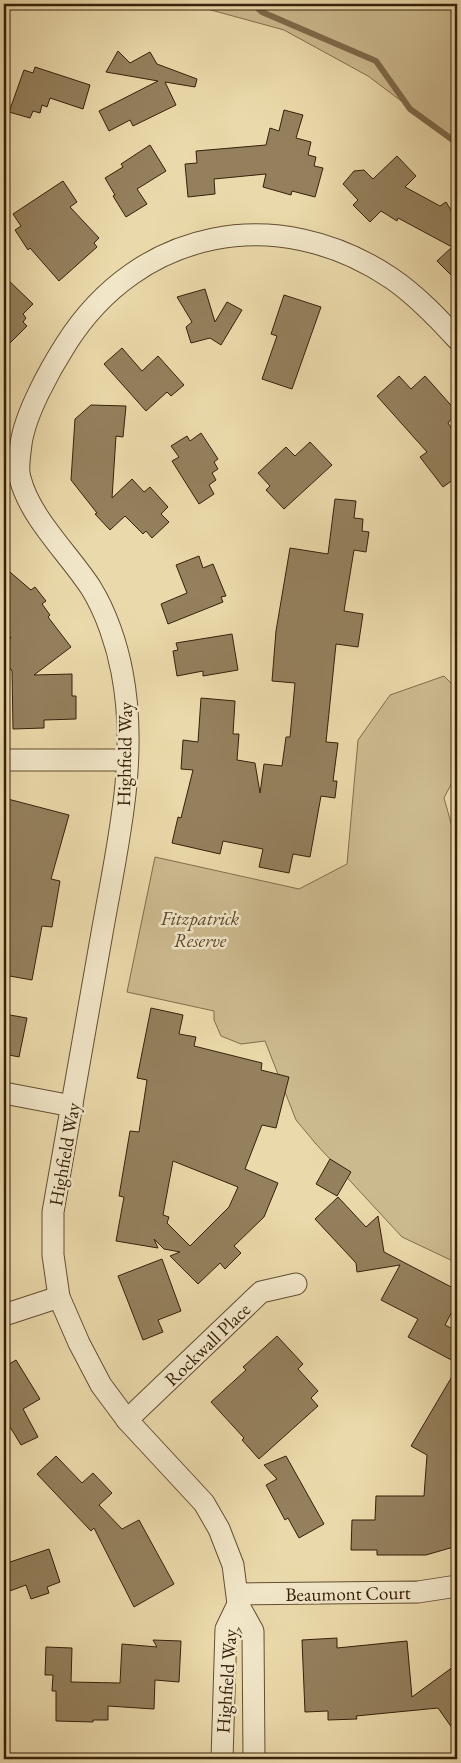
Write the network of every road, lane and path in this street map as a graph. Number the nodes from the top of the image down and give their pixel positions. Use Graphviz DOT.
graph roads {
  1 [pos="457,339"];
  2 [pos="4,760"];
  3 [pos="127,760"];
  4 [pos="4,1093"];
  5 [pos="72,1106"];
  6 [pos="296,1284"];
  7 [pos="59,1296"];
  8 [pos="4,1315"];
  9 [pos="127,1420"];
  10 [pos="457,1586"];
  11 [pos="238,1599"];
  12 [pos="222,1759"];
  13 [pos="254,1759"];
  1 -- 3 [label="street, Highfield Way"];
  2 -- 3 [label="street"];
  3 -- 5 [label="street, Highfield Way"];
  4 -- 5 [label="street"];
  5 -- 7 [label="street, Highfield Way"];
  6 -- 9 [label="street, Rockwall Place"];
  7 -- 8 [label="street"];
  7 -- 9 [label="street, Highfield Way"];
  9 -- 11 [label="street, Highfield Way"];
  10 -- 11 [label="street, Beaumont Court"];
  11 -- 12 [label="street, Highfield Way"];
  11 -- 13 [label="street, Highfield Way"];
}
